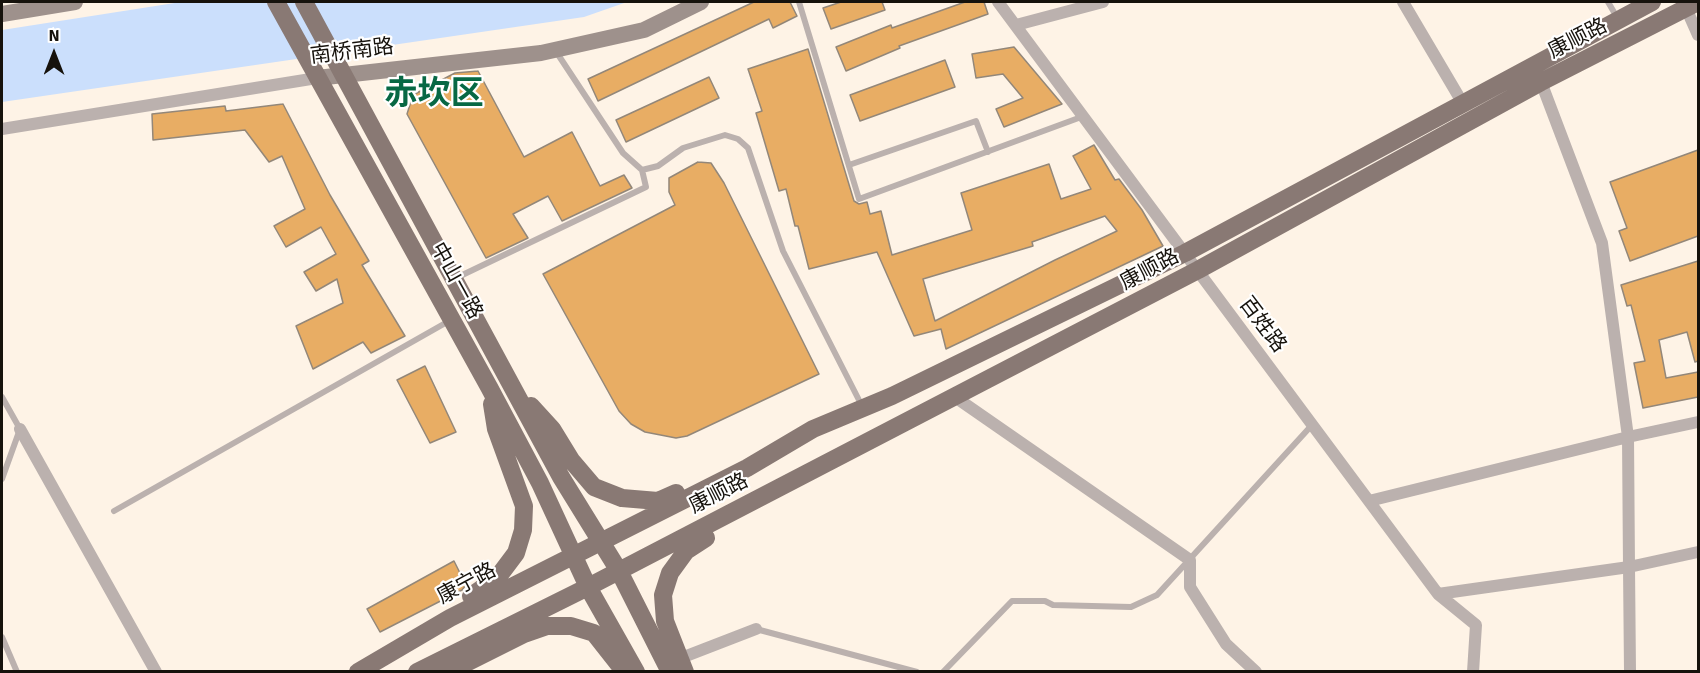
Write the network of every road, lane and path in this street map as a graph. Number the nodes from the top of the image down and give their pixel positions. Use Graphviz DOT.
graph roads {
  1 [pos="75,2"];
  2 [pos="276,2"];
  3 [pos="304,2"];
  4 [pos="701,2"];
  5 [pos="799,2"];
  6 [pos="999,2"];
  7 [pos="1103,2"];
  8 [pos="1403,2"];
  9 [pos="1608,2"];
  10 [pos="1652,2"];
  11 [pos="1692,5"];
  12 [pos="10,9"];
  13 [pos="1619,20"];
  14 [pos="1016,25"];
  15 [pos="1698,35"];
  16 [pos="555,50"];
  17 [pos="345,75"];
  18 [pos="317,78"];
  19 [pos="1541,82"];
  20 [pos="1462,102"];
  21 [pos="1084,117"];
  22 [pos="2,129"];
  23 [pos="988,152"];
  24 [pos="849,165"];
  25 [pos="642,171"];
  26 [pos="1185,253"];
  27 [pos="1198,270"];
  28 [pos="454,278"];
  29 [pos="452,320"];
  30 [pos="508,379"];
  31 [pos="489,387"];
  32 [pos="2,397"];
  33 [pos="955,397"];
  34 [pos="863,408"];
  35 [pos="1698,422"];
  36 [pos="1312,425"];
  37 [pos="20,429"];
  38 [pos="813,429"];
  39 [pos="1628,437"];
  40 [pos="2,479"];
  41 [pos="764,496"];
  42 [pos="1369,501"];
  43 [pos="114,511"];
  44 [pos="600,541"];
  45 [pos="1698,552"];
  46 [pos="573,556"];
  47 [pos="1190,560"];
  48 [pos="1629,567"];
  49 [pos="619,571"];
  50 [pos="588,587"];
  51 [pos="1438,594"];
  52 [pos="756,629"];
  53 [pos="2,637"];
  54 [pos="679,667"];
  55 [pos="18,672"];
  56 [pos="156,672"];
  57 [pos="356,672"];
  58 [pos="417,672"];
  59 [pos="448,672"];
  60 [pos="624,672"];
  61 [pos="636,672"];
  62 [pos="917,672"];
  63 [pos="943,672"];
  64 [pos="1257,672"];
  65 [pos="1473,672"];
  66 [pos="1630,672"];
  1 -- 12 [label="street"];
  2 -- 18 [label="main road, 中山一路"];
  3 -- 17 [label="main road"];
  4 -- 16 [label="street, 南桥南路"];
  5 -- 24 [label="lane"];
  6 -- 14 [label="street, 百姓路"];
  7 -- 14 [label="street"];
  8 -- 20 [label="street"];
  9 -- 13 [label="lane"];
  10 -- 13 [label="main road, 康顺路"];
  11 -- 15 [label="street"];
  11 -- 19 [label="main road, 康顺路"];
  13 -- 20 [label="main road, 康顺路"];
  14 -- 21 [label="street, 百姓路"];
  16 -- 17 [label="street, 南桥南路"];
  16 -- 25 [label="lane"];
  17 -- 18 [label="street, 南桥南路"];
  17 -- 28 [label="main road"];
  18 -- 22 [label="street, 南桥南路"];
  18 -- 29 [label="main road, 中山一路"];
  19 -- 27 [label="main road, 康顺路"];
  19 -- 39 [label="street"];
  20 -- 26 [label="main road, 康顺路"];
  21 -- 23 [label="lane"];
  21 -- 26 [label="street, 百姓路"];
  23 -- 24 [label="lane"];
  23 -- 24 [label="lane"];
  25 -- 28 [label="lane"];
  25 -- 34 [label="lane"];
  26 -- 27 [label="street, 百姓路"];
  26 -- 34 [label="main road, 康顺路"];
  27 -- 33 [label="main road, 康顺路"];
  27 -- 36 [label="street, 百姓路"];
  28 -- 30 [label="main road"];
  29 -- 31 [label="main road, 中山一路"];
  29 -- 43 [label="lane"];
  30 -- 38 [label="main road"];
  30 -- 44 [label="main road"];
  31 -- 46 [label="main road, 中山一路"];
  31 -- 57 [label="main road"];
  32 -- 37 [label="lane"];
  33 -- 41 [label="main road, 康顺路"];
  33 -- 47 [label="street"];
  34 -- 38 [label="main road, 康顺路"];
  35 -- 39 [label="street"];
  36 -- 42 [label="street, 百姓路"];
  36 -- 47 [label="lane"];
  37 -- 40 [label="lane"];
  37 -- 56 [label="street"];
  38 -- 44 [label="main road, 康顺路"];
  39 -- 42 [label="street"];
  39 -- 48 [label="street"];
  41 -- 49 [label="main road, 康顺路"];
  41 -- 54 [label="main road"];
  42 -- 51 [label="street, 百姓路"];
  44 -- 46 [label="main road, 康宁路"];
  44 -- 49 [label="main road"];
  45 -- 48 [label="street"];
  46 -- 50 [label="main road, 中山一路"];
  46 -- 57 [label="main road, 康宁路"];
  47 -- 63 [label="lane"];
  47 -- 64 [label="street"];
  48 -- 51 [label="street"];
  48 -- 66 [label="street"];
  49 -- 50 [label="main road"];
  49 -- 54 [label="main road"];
  50 -- 58 [label="main road"];
  50 -- 61 [label="main road, 中山一路"];
  51 -- 65 [label="street, 百姓路"];
  52 -- 54 [label="street"];
  52 -- 62 [label="lane"];
  53 -- 55 [label="lane"];
  59 -- 60 [label="main road"];
}
